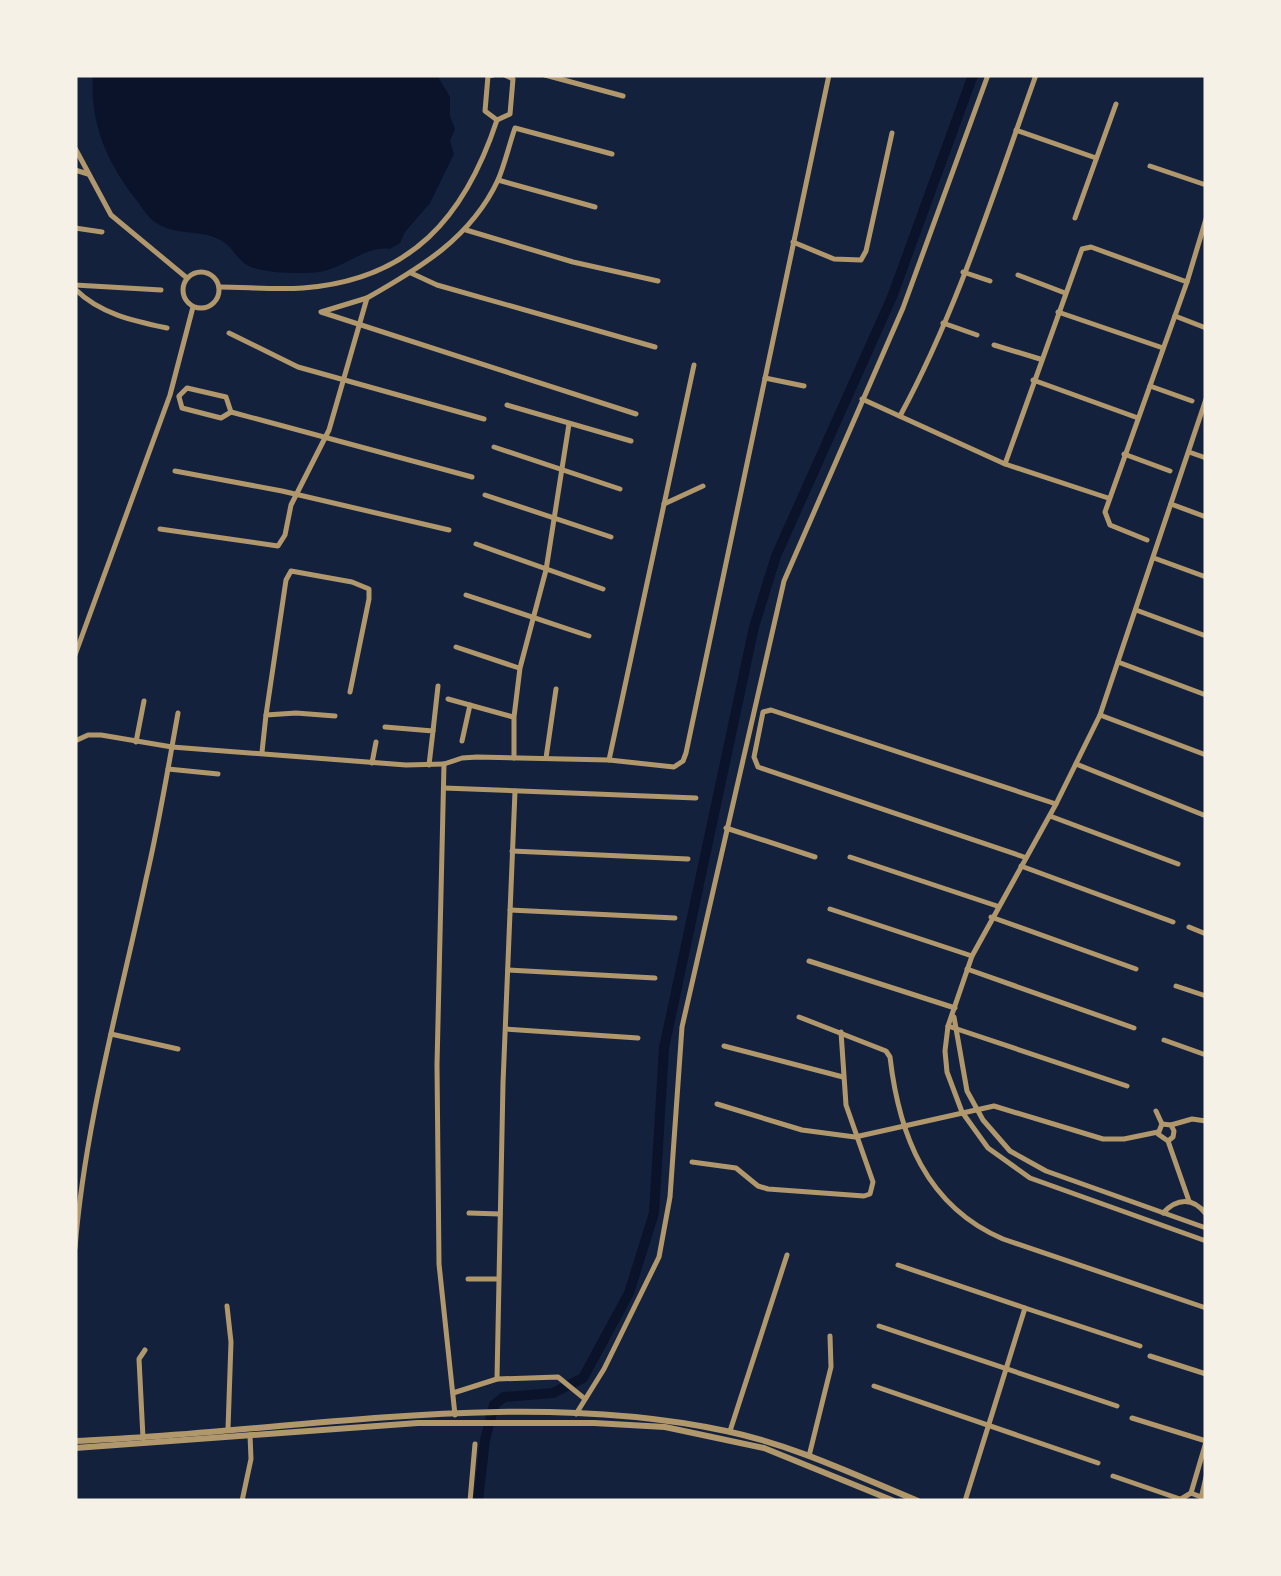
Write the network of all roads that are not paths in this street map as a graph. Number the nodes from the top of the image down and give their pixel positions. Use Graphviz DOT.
graph roads {
  1 [pos="493,75"];
  2 [pos="505,75"];
  3 [pos="546,75"];
  4 [pos="829,75"];
  5 [pos="988,75"];
  6 [pos="1036,75"];
  7 [pos="623,96"];
  8 [pos="1116,104"];
  9 [pos="496,120"];
  10 [pos="1016,130"];
  11 [pos="892,133"];
  12 [pos="75,148"];
  13 [pos="612,154"];
  14 [pos="1096,158"];
  15 [pos="1150,166"];
  16 [pos="75,170"];
  17 [pos="88,174"];
  18 [pos="498,180"];
  19 [pos="1206,185"];
  20 [pos="596,207"];
  21 [pos="1076,218"];
  22 [pos="1206,219"];
  23 [pos="75,228"];
  24 [pos="466,230"];
  25 [pos="102,232"];
  26 [pos="793,242"];
  27 [pos="1196,250"];
  28 [pos="1206,253"];
  29 [pos="964,272"];
  30 [pos="411,273"];
  31 [pos="1018,275"];
  32 [pos="187,278"];
  33 [pos="658,281"];
  34 [pos="990,282"];
  35 [pos="1188,282"];
  36 [pos="219,286"];
  37 [pos="75,287"];
  38 [pos="161,290"];
  39 [pos="1065,294"];
  40 [pos="367,298"];
  41 [pos="193,307"];
  42 [pos="1058,312"];
  43 [pos="1175,316"];
  44 [pos="943,323"];
  45 [pos="358,326"];
  46 [pos="167,328"];
  47 [pos="1206,328"];
  48 [pos="229,333"];
  49 [pos="977,335"];
  50 [pos="994,344"];
  51 [pos="655,347"];
  52 [pos="1163,348"];
  53 [pos="1040,359"];
  54 [pos="694,365"];
  55 [pos="765,378"];
  56 [pos="1033,380"];
  57 [pos="345,381"];
  58 [pos="804,386"];
  59 [pos="1150,386"];
  60 [pos="170,395"];
  61 [pos="179,397"];
  62 [pos="862,399"];
  63 [pos="1206,399"];
  64 [pos="1192,401"];
  65 [pos="507,405"];
  66 [pos="230,412"];
  67 [pos="636,414"];
  68 [pos="900,416"];
  69 [pos="1138,418"];
  70 [pos="484,419"];
  71 [pos="570,424"];
  72 [pos="326,436"];
  73 [pos="631,441"];
  74 [pos="494,447"];
  75 [pos="1188,452"];
  76 [pos="1124,454"];
  77 [pos="1206,458"];
  78 [pos="1005,464"];
  79 [pos="561,470"];
  80 [pos="1170,471"];
  81 [pos="175,472"];
  82 [pos="472,477"];
  83 [pos="703,486"];
  84 [pos="620,489"];
  85 [pos="296,494"];
  86 [pos="485,495"];
  87 [pos="1108,498"];
  88 [pos="664,504"];
  89 [pos="1172,504"];
  90 [pos="1206,516"];
  91 [pos="553,518"];
  92 [pos="160,529"];
  93 [pos="450,530"];
  94 [pos="611,538"];
  95 [pos="1147,540"];
  96 [pos="476,544"];
  97 [pos="1154,558"];
  98 [pos="546,570"];
  99 [pos="1206,577"];
  100 [pos="603,588"];
  101 [pos="466,595"];
  102 [pos="1136,610"];
  103 [pos="534,619"];
  104 [pos="589,636"];
  105 [pos="1206,636"];
  106 [pos="456,647"];
  107 [pos="75,655"];
  108 [pos="1118,662"];
  109 [pos="520,668"];
  110 [pos="438,686"];
  111 [pos="556,689"];
  112 [pos="350,692"];
  113 [pos="1206,695"];
  114 [pos="448,699"];
  115 [pos="144,700"];
  116 [pos="470,705"];
  117 [pos="178,712"];
  118 [pos="266,715"];
  119 [pos="1100,715"];
  120 [pos="335,716"];
  121 [pos="514,717"];
  122 [pos="385,727"];
  123 [pos="432,730"];
  124 [pos="75,741"];
  125 [pos="462,741"];
  126 [pos="136,742"];
  127 [pos="376,742"];
  128 [pos="172,747"];
  129 [pos="262,752"];
  130 [pos="1206,755"];
  131 [pos="514,758"];
  132 [pos="546,758"];
  133 [pos="609,760"];
  134 [pos="372,764"];
  135 [pos="444,764"];
  136 [pos="1076,764"];
  137 [pos="429,766"];
  138 [pos="168,769"];
  139 [pos="218,774"];
  140 [pos="444,788"];
  141 [pos="516,791"];
  142 [pos="696,798"];
  143 [pos="1056,804"];
  144 [pos="1050,816"];
  145 [pos="1206,816"];
  146 [pos="726,828"];
  147 [pos="512,851"];
  148 [pos="815,857"];
  149 [pos="850,857"];
  150 [pos="1026,857"];
  151 [pos="688,859"];
  152 [pos="1178,864"];
  153 [pos="1020,866"];
  154 [pos="997,906"];
  155 [pos="830,909"];
  156 [pos="510,910"];
  157 [pos="991,916"];
  158 [pos="675,918"];
  159 [pos="1173,922"];
  160 [pos="1189,928"];
  161 [pos="1206,934"];
  162 [pos="972,956"];
  163 [pos="809,961"];
  164 [pos="1136,968"];
  165 [pos="967,969"];
  166 [pos="508,970"];
  167 [pos="655,978"];
  168 [pos="1176,986"];
  169 [pos="1206,996"];
  170 [pos="955,1008"];
  171 [pos="954,1016"];
  172 [pos="799,1018"];
  173 [pos="948,1026"];
  174 [pos="958,1027"];
  175 [pos="1134,1028"];
  176 [pos="506,1029"];
  177 [pos="841,1032"];
  178 [pos="111,1034"];
  179 [pos="638,1038"];
  180 [pos="1164,1040"];
  181 [pos="724,1046"];
  182 [pos="178,1049"];
  183 [pos="1206,1055"];
  184 [pos="842,1077"];
  185 [pos="1127,1086"];
  186 [pos="716,1104"];
  187 [pos="975,1108"];
  188 [pos="1156,1111"];
  189 [pos="962,1112"];
  190 [pos="1206,1121"];
  191 [pos="1162,1124"];
  192 [pos="1171,1125"];
  193 [pos="902,1128"];
  194 [pos="1158,1132"];
  195 [pos="855,1137"];
  196 [pos="1168,1141"];
  197 [pos="692,1162"];
  198 [pos="1128,1200"];
  199 [pos="1189,1201"];
  200 [pos="1124,1212"];
  201 [pos="469,1213"];
  202 [pos="1163,1213"];
  203 [pos="500,1214"];
  204 [pos="1206,1214"];
  205 [pos="1206,1228"];
  206 [pos="1206,1242"];
  207 [pos="75,1248"];
  208 [pos="787,1255"];
  209 [pos="898,1266"];
  210 [pos="498,1279"];
  211 [pos="468,1280"];
  212 [pos="227,1306"];
  213 [pos="1025,1308"];
  214 [pos="1206,1308"];
  215 [pos="879,1326"];
  216 [pos="830,1336"];
  217 [pos="1140,1346"];
  218 [pos="146,1350"];
  219 [pos="1150,1356"];
  220 [pos="1005,1368"];
  221 [pos="1206,1374"];
  222 [pos="496,1379"];
  223 [pos="874,1386"];
  224 [pos="453,1393"];
  225 [pos="586,1399"];
  226 [pos="1117,1406"];
  227 [pos="576,1418"];
  228 [pos="1132,1418"];
  229 [pos="455,1419"];
  230 [pos="478,1419"];
  231 [pos="987,1427"];
  232 [pos="228,1429"];
  233 [pos="730,1432"];
  234 [pos="250,1435"];
  235 [pos="143,1438"];
  236 [pos="1206,1442"];
  237 [pos="475,1444"];
  238 [pos="75,1445"];
  239 [pos="809,1456"];
  240 [pos="1098,1463"];
  241 [pos="1113,1476"];
  242 [pos="1206,1477"];
  243 [pos="1191,1492"];
  244 [pos="1204,1497"];
  245 [pos="1180,1500"];
  246 [pos="242,1501"];
  247 [pos="470,1501"];
  248 [pos="894,1501"];
  249 [pos="918,1501"];
  250 [pos="965,1501"];
  1 -- 9 [label="street"];
  2 -- 9 [label="street"];
  3 -- 7 [label="street"];
  4 -- 26 [label="street"];
  5 -- 62 [label="street"];
  6 -- 10 [label="street"];
  8 -- 14 [label="street"];
  9 -- 36 [label="street"];
  10 -- 14 [label="street"];
  10 -- 29 [label="street"];
  11 -- 26 [label="street"];
  12 -- 17 [label="street"];
  13 -- 18 [label="street"];
  14 -- 21 [label="street"];
  15 -- 19 [label="street"];
  16 -- 17 [label="street"];
  17 -- 32 [label="street"];
  18 -- 20 [label="street"];
  18 -- 24 [label="street"];
  22 -- 27 [label="street"];
  23 -- 25 [label="street"];
  24 -- 30 [label="street"];
  24 -- 33 [label="street"];
  26 -- 55 [label="street"];
  27 -- 28 [label="street"];
  27 -- 35 [label="street"];
  29 -- 34 [label="street"];
  29 -- 44 [label="street"];
  30 -- 40 [label="street"];
  30 -- 51 [label="street"];
  31 -- 39 [label="street"];
  32 -- 36 [label="street"];
  32 -- 41 [label="street"];
  35 -- 39 [label="street"];
  35 -- 43 [label="street"];
  36 -- 41 [label="street"];
  37 -- 38 [label="street"];
  37 -- 46 [label="street"];
  39 -- 42 [label="street"];
  40 -- 45 [label="street"];
  40 -- 45 [label="street"];
  41 -- 60 [label="street"];
  42 -- 52 [label="street"];
  42 -- 53 [label="street"];
  43 -- 47 [label="street"];
  43 -- 52 [label="street"];
  44 -- 49 [label="street"];
  44 -- 68 [label="street"];
  45 -- 57 [label="street"];
  45 -- 67 [label="street"];
  48 -- 57 [label="street"];
  50 -- 53 [label="street"];
  52 -- 59 [label="street"];
  53 -- 56 [label="street"];
  54 -- 88 [label="street"];
  55 -- 58 [label="street"];
  55 -- 133 [label="street"];
  56 -- 69 [label="street"];
  56 -- 78 [label="street"];
  57 -- 70 [label="street"];
  57 -- 72 [label="street"];
  59 -- 64 [label="street"];
  59 -- 69 [label="street"];
  60 -- 61 [label="street"];
  60 -- 107 [label="street"];
  61 -- 66 [label="street"];
  61 -- 66 [label="street"];
  62 -- 68 [label="street"];
  62 -- 146 [label="street"];
  63 -- 75 [label="street"];
  65 -- 71 [label="street"];
  66 -- 72 [label="street"];
  68 -- 78 [label="street"];
  69 -- 76 [label="street"];
  71 -- 73 [label="street"];
  71 -- 79 [label="street"];
  72 -- 82 [label="street"];
  72 -- 85 [label="street"];
  74 -- 79 [label="street"];
  75 -- 77 [label="street"];
  75 -- 89 [label="street"];
  76 -- 80 [label="street"];
  76 -- 87 [label="street"];
  78 -- 87 [label="street"];
  79 -- 84 [label="street"];
  79 -- 91 [label="street"];
  81 -- 85 [label="street"];
  83 -- 88 [label="street"];
  85 -- 92 [label="street"];
  85 -- 93 [label="street"];
  86 -- 91 [label="street"];
  87 -- 95 [label="street"];
  88 -- 133 [label="street"];
  89 -- 90 [label="street"];
  89 -- 97 [label="street"];
  91 -- 94 [label="street"];
  91 -- 98 [label="street"];
  96 -- 98 [label="street"];
  97 -- 99 [label="street"];
  97 -- 102 [label="street"];
  98 -- 100 [label="street"];
  98 -- 103 [label="street"];
  101 -- 103 [label="street"];
  102 -- 105 [label="street"];
  102 -- 108 [label="street"];
  103 -- 104 [label="street"];
  103 -- 109 [label="street"];
  106 -- 109 [label="street"];
  108 -- 113 [label="street"];
  108 -- 119 [label="street"];
  109 -- 121 [label="street"];
  110 -- 123 [label="street"];
  111 -- 132 [label="street"];
  112 -- 118 [label="street"];
  114 -- 116 [label="street"];
  115 -- 126 [label="street"];
  116 -- 121 [label="street"];
  116 -- 125 [label="street"];
  117 -- 128 [label="street"];
  118 -- 120 [label="street"];
  118 -- 129 [label="street"];
  119 -- 130 [label="street"];
  119 -- 136 [label="street"];
  121 -- 131 [label="street"];
  122 -- 123 [label="street"];
  123 -- 137 [label="street"];
  124 -- 126 [label="street"];
  126 -- 128 [label="street"];
  127 -- 134 [label="street"];
  128 -- 129 [label="street"];
  128 -- 138 [label="street"];
  129 -- 134 [label="street"];
  131 -- 132 [label="street"];
  131 -- 135 [label="street"];
  132 -- 133 [label="street"];
  134 -- 137 [label="street"];
  135 -- 137 [label="street"];
  135 -- 140 [label="street"];
  136 -- 143 [label="street"];
  136 -- 145 [label="street"];
  138 -- 139 [label="street"];
  138 -- 178 [label="street"];
  140 -- 141 [label="street"];
  140 -- 224 [label="street"];
  141 -- 142 [label="street"];
  141 -- 147 [label="street"];
  143 -- 144 [label="street"];
  143 -- 150 [label="street"];
  144 -- 150 [label="street"];
  144 -- 152 [label="street"];
  146 -- 148 [label="street"];
  146 -- 225 [label="street"];
  147 -- 151 [label="street"];
  147 -- 156 [label="street"];
  149 -- 154 [label="street"];
  150 -- 153 [label="street"];
  153 -- 154 [label="street"];
  153 -- 159 [label="street"];
  154 -- 157 [label="street"];
  155 -- 162 [label="street"];
  156 -- 158 [label="street"];
  156 -- 166 [label="street"];
  157 -- 162 [label="street"];
  157 -- 164 [label="street"];
  160 -- 161 [label="street"];
  162 -- 165 [label="street"];
  163 -- 170 [label="street"];
  165 -- 170 [label="street"];
  165 -- 175 [label="street"];
  166 -- 167 [label="street"];
  166 -- 176 [label="street"];
  168 -- 169 [label="street"];
  170 -- 171 [label="street"];
  171 -- 173 [label="street"];
  171 -- 174 [label="street"];
  172 -- 177 [label="street"];
  173 -- 174 [label="street"];
  173 -- 189 [label="street"];
  174 -- 185 [label="street"];
  174 -- 187 [label="street"];
  176 -- 179 [label="street"];
  176 -- 203 [label="street"];
  177 -- 184 [label="street"];
  177 -- 193 [label="street"];
  178 -- 182 [label="street"];
  178 -- 207 [label="street"];
  180 -- 183 [label="street"];
  181 -- 184 [label="street"];
  184 -- 195 [label="street"];
  186 -- 195 [label="street"];
  187 -- 189 [label="street"];
  187 -- 194 [label="street"];
  187 -- 198 [label="street"];
  188 -- 191 [label="street"];
  189 -- 193 [label="street"];
  189 -- 200 [label="street"];
  190 -- 192 [label="street"];
  191 -- 192 [label="street"];
  191 -- 194 [label="street"];
  192 -- 196 [label="street"];
  193 -- 195 [label="street"];
  193 -- 214 [label="street"];
  194 -- 196 [label="street"];
  195 -- 197 [label="street"];
  196 -- 199 [label="street"];
  198 -- 200 [label="street"];
  198 -- 202 [label="street"];
  199 -- 202 [label="street"];
  199 -- 204 [label="street"];
  200 -- 206 [label="street"];
  201 -- 203 [label="street"];
  202 -- 205 [label="street"];
  203 -- 210 [label="street"];
  208 -- 233 [label="street"];
  209 -- 213 [label="street"];
  210 -- 211 [label="street"];
  210 -- 222 [label="street"];
  212 -- 232 [label="street"];
  213 -- 217 [label="street"];
  213 -- 220 [label="street"];
  215 -- 220 [label="street"];
  216 -- 239 [label="street"];
  218 -- 235 [label="street"];
  219 -- 221 [label="street"];
  220 -- 226 [label="street"];
  220 -- 231 [label="street"];
  222 -- 224 [label="street"];
  222 -- 225 [label="street"];
  223 -- 231 [label="street"];
  224 -- 229 [label="street"];
  225 -- 227 [label="street"];
  227 -- 230 [label="street"];
  227 -- 230 [label="street"];
  227 -- 233 [label="street"];
  227 -- 248 [label="street"];
  228 -- 236 [label="street"];
  229 -- 230 [label="street"];
  229 -- 232 [label="street"];
  229 -- 234 [label="street"];
  231 -- 240 [label="street"];
  231 -- 250 [label="street"];
  232 -- 235 [label="street"];
  233 -- 239 [label="street"];
  234 -- 238 [label="street"];
  234 -- 246 [label="street"];
  235 -- 238 [label="street"];
  236 -- 243 [label="street"];
  237 -- 247 [label="street"];
  239 -- 249 [label="street"];
  241 -- 245 [label="street"];
  242 -- 244 [label="street"];
  243 -- 244 [label="street"];
  243 -- 245 [label="street"];
}
